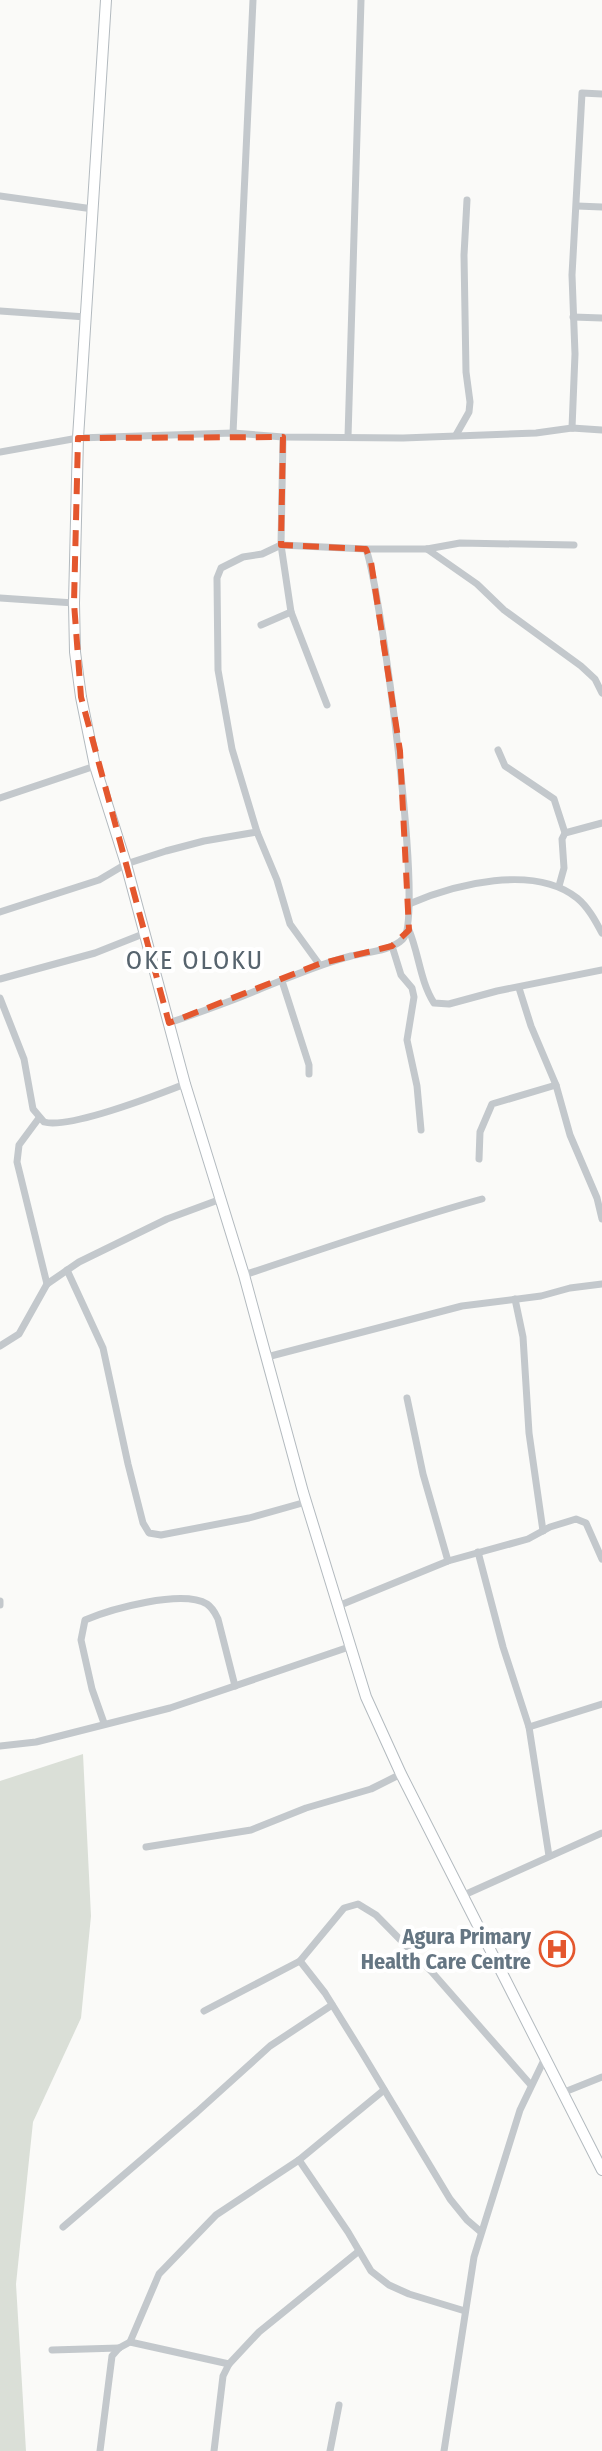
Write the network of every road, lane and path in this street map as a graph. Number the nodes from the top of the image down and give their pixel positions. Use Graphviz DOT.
graph roads {
  1 [pos="106,0"];
  2 [pos="253,0"];
  3 [pos="361,0"];
  4 [pos="602,94"];
  5 [pos="0,196"];
  6 [pos="467,200"];
  7 [pos="577,206"];
  8 [pos="602,207"];
  9 [pos="93,209"];
  10 [pos="0,311"];
  11 [pos="86,317"];
  12 [pos="573,317"];
  13 [pos="602,318"];
  14 [pos="572,428"];
  15 [pos="602,430"];
  16 [pos="233,433"];
  17 [pos="456,435"];
  18 [pos="283,437"];
  19 [pos="348,437"];
  20 [pos="78,438"];
  21 [pos="0,452"];
  22 [pos="281,545"];
  23 [pos="574,545"];
  24 [pos="366,549"];
  25 [pos="427,549"];
  26 [pos="0,598"];
  27 [pos="74,603"];
  28 [pos="291,612"];
  29 [pos="261,625"];
  30 [pos="602,693"];
  31 [pos="327,705"];
  32 [pos="498,750"];
  33 [pos="95,766"];
  34 [pos="0,798"];
  35 [pos="602,823"];
  36 [pos="257,832"];
  37 [pos="565,833"];
  38 [pos="126,864"];
  39 [pos="559,886"];
  40 [pos="409,904"];
  41 [pos="0,912"];
  42 [pos="409,930"];
  43 [pos="602,933"];
  44 [pos="143,934"];
  45 [pos="392,946"];
  46 [pos="319,964"];
  47 [pos="602,970"];
  48 [pos="0,979"];
  49 [pos="282,981"];
  50 [pos="519,988"];
  51 [pos="0,998"];
  52 [pos="169,1023"];
  53 [pos="309,1074"];
  54 [pos="185,1084"];
  55 [pos="556,1085"];
  56 [pos="39,1118"];
  57 [pos="421,1130"];
  58 [pos="479,1159"];
  59 [pos="221,1199"];
  60 [pos="482,1199"];
  61 [pos="602,1219"];
  62 [pos="67,1270"];
  63 [pos="244,1275"];
  64 [pos="47,1284"];
  65 [pos="602,1284"];
  66 [pos="515,1299"];
  67 [pos="0,1346"];
  68 [pos="267,1357"];
  69 [pos="407,1398"];
  70 [pos="306,1502"];
  71 [pos="543,1531"];
  72 [pos="478,1552"];
  73 [pos="602,1559"];
  74 [pos="448,1561"];
  75 [pos="338,1606"];
  76 [pos="349,1647"];
  77 [pos="235,1686"];
  78 [pos="602,1704"];
  79 [pos="104,1723"];
  80 [pos="529,1727"];
  81 [pos="0,1746"];
  82 [pos="401,1774"];
  83 [pos="602,1833"];
  84 [pos="146,1847"];
  85 [pos="549,1856"];
  86 [pos="464,1895"];
  87 [pos="300,1961"];
  88 [pos="332,2005"];
  89 [pos="204,2011"];
  90 [pos="544,2060"];
  91 [pos="602,2077"];
  92 [pos="530,2084"];
  93 [pos="384,2090"];
  94 [pos="562,2093"];
  95 [pos="299,2160"];
  96 [pos="602,2170"];
  97 [pos="63,2227"];
  98 [pos="481,2232"];
  99 [pos="359,2251"];
  100 [pos="465,2311"];
  101 [pos="130,2342"];
  102 [pos="119,2348"];
  103 [pos="52,2350"];
  104 [pos="229,2364"];
  105 [pos="339,2405"];
  106 [pos="100,2451"];
  107 [pos="214,2451"];
  108 [pos="330,2451"];
  109 [pos="444,2451"];
  1 -- 9 [label="street"];
  2 -- 16 [label="street"];
  3 -- 19 [label="street"];
  4 -- 7 [label="street"];
  5 -- 9 [label="street"];
  6 -- 17 [label="street"];
  7 -- 8 [label="street"];
  7 -- 12 [label="street"];
  9 -- 11 [label="street"];
  10 -- 11 [label="street"];
  11 -- 20 [label="street"];
  12 -- 13 [label="street"];
  12 -- 14 [label="street"];
  14 -- 15 [label="street"];
  14 -- 17 [label="street"];
  16 -- 18 [label="street"];
  16 -- 20 [label="street"];
  17 -- 19 [label="street"];
  18 -- 19 [label="street"];
  18 -- 22 [label="street"];
  20 -- 21 [label="street"];
  20 -- 27 [label="street"];
  22 -- 24 [label="street"];
  22 -- 28 [label="street"];
  22 -- 36 [label="street"];
  23 -- 25 [label="street"];
  24 -- 25 [label="street"];
  24 -- 40 [label="street"];
  25 -- 30 [label="street"];
  26 -- 27 [label="street"];
  27 -- 33 [label="street"];
  28 -- 29 [label="street"];
  28 -- 31 [label="street"];
  32 -- 37 [label="street"];
  33 -- 34 [label="street"];
  33 -- 38 [label="street"];
  35 -- 37 [label="street"];
  36 -- 38 [label="street"];
  36 -- 46 [label="street"];
  37 -- 39 [label="street"];
  38 -- 41 [label="street"];
  38 -- 44 [label="street"];
  39 -- 40 [label="street"];
  39 -- 43 [label="street"];
  40 -- 42 [label="street"];
  42 -- 45 [label="street"];
  42 -- 50 [label="street"];
  44 -- 48 [label="street"];
  44 -- 52 [label="street"];
  45 -- 46 [label="street"];
  45 -- 57 [label="street"];
  46 -- 49 [label="street"];
  47 -- 50 [label="street"];
  49 -- 52 [label="street"];
  49 -- 53 [label="street"];
  50 -- 55 [label="street"];
  51 -- 56 [label="street"];
  52 -- 54 [label="street"];
  54 -- 56 [label="street"];
  54 -- 59 [label="street"];
  55 -- 58 [label="street"];
  55 -- 61 [label="street"];
  56 -- 64 [label="street"];
  59 -- 62 [label="street"];
  59 -- 63 [label="street"];
  60 -- 63 [label="street"];
  62 -- 64 [label="street"];
  62 -- 70 [label="street"];
  63 -- 68 [label="street"];
  64 -- 67 [label="street"];
  65 -- 66 [label="street"];
  66 -- 68 [label="street"];
  66 -- 71 [label="street"];
  68 -- 70 [label="street"];
  69 -- 74 [label="street"];
  70 -- 75 [label="street"];
  71 -- 72 [label="street"];
  71 -- 73 [label="street"];
  72 -- 74 [label="street"];
  72 -- 80 [label="street"];
  74 -- 75 [label="street"];
  75 -- 76 [label="street"];
  76 -- 77 [label="street"];
  76 -- 82 [label="street"];
  77 -- 79 [label="street"];
  77 -- 79 [label="street"];
  78 -- 80 [label="street"];
  79 -- 81 [label="street"];
  80 -- 85 [label="street"];
  82 -- 84 [label="street"];
  82 -- 86 [label="street"];
  83 -- 85 [label="street"];
  85 -- 86 [label="street"];
  86 -- 90 [label="street"];
  87 -- 88 [label="street"];
  87 -- 89 [label="street"];
  87 -- 92 [label="street"];
  88 -- 93 [label="street"];
  88 -- 97 [label="street"];
  90 -- 92 [label="street"];
  90 -- 94 [label="street"];
  91 -- 94 [label="street"];
  92 -- 98 [label="street"];
  93 -- 95 [label="street"];
  93 -- 98 [label="street"];
  94 -- 96 [label="street"];
  95 -- 99 [label="street"];
  95 -- 101 [label="street"];
  98 -- 100 [label="street"];
  99 -- 100 [label="street"];
  99 -- 104 [label="street"];
  100 -- 109 [label="street"];
  101 -- 102 [label="street"];
  101 -- 104 [label="street"];
  102 -- 103 [label="street"];
  102 -- 106 [label="street"];
  104 -- 107 [label="street"];
  105 -- 108 [label="street"];
}
